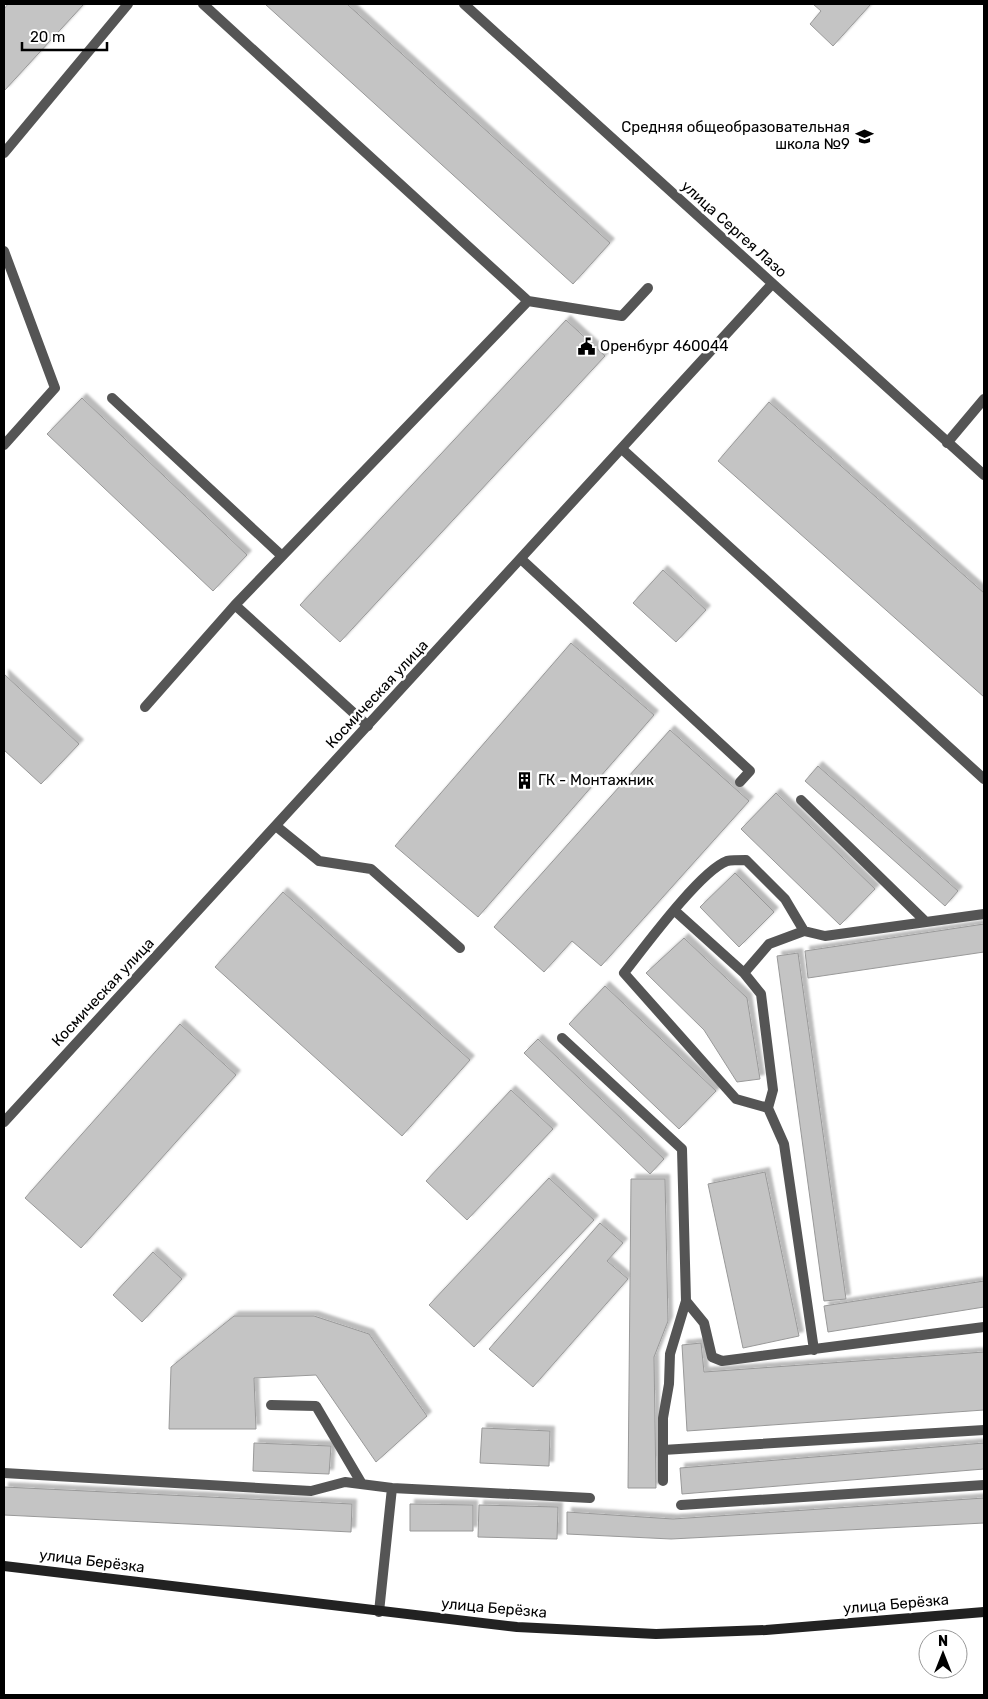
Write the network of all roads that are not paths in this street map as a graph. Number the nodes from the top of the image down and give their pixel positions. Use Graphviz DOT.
graph roads {
  1 [pos="128,4"];
  2 [pos="203,4"];
  3 [pos="464,4"];
  4 [pos="4,153"];
  5 [pos="4,251"];
  6 [pos="772,284"];
  7 [pos="648,288"];
  8 [pos="528,301"];
  9 [pos="112,398"];
  10 [pos="984,399"];
  11 [pos="947,443"];
  12 [pos="4,445"];
  13 [pos="622,448"];
  14 [pos="984,475"];
  15 [pos="282,556"];
  16 [pos="521,559"];
  17 [pos="235,605"];
  18 [pos="146,707"];
  19 [pos="368,726"];
  20 [pos="984,779"];
  21 [pos="740,782"];
  22 [pos="801,800"];
  23 [pos="276,826"];
  24 [pos="674,910"];
  25 [pos="984,914"];
  26 [pos="926,922"];
  27 [pos="804,931"];
  28 [pos="460,948"];
  29 [pos="744,972"];
  30 [pos="562,1038"];
  31 [pos="768,1108"];
  32 [pos="4,1122"];
  33 [pos="686,1301"];
  34 [pos="984,1328"];
  35 [pos="814,1350"];
  36 [pos="271,1405"];
  37 [pos="984,1430"];
  38 [pos="662,1450"];
  39 [pos="4,1473"];
  40 [pos="662,1481"];
  41 [pos="362,1484"];
  42 [pos="984,1485"];
  43 [pos="392,1488"];
  44 [pos="590,1498"];
  45 [pos="681,1504"];
  46 [pos="4,1566"];
  47 [pos="379,1612"];
  48 [pos="984,1612"];
  1 -- 4 [label="street"];
  2 -- 8 [label="street"];
  3 -- 6 [label="street, улица Сергея Лазо"];
  5 -- 12 [label="street"];
  6 -- 11 [label="street, улица Сергея Лазо"];
  6 -- 13 [label="street, Космическая улица"];
  7 -- 8 [label="street"];
  8 -- 15 [label="street"];
  9 -- 15 [label="street"];
  10 -- 11 [label="street"];
  11 -- 14 [label="street, улица Сергея Лазо"];
  13 -- 16 [label="street, Космическая улица"];
  13 -- 20 [label="street"];
  15 -- 17 [label="street"];
  16 -- 19 [label="street, Космическая улица"];
  16 -- 21 [label="street"];
  17 -- 18 [label="street"];
  17 -- 19 [label="street"];
  19 -- 23 [label="street, Космическая улица"];
  22 -- 26 [label="street"];
  23 -- 28 [label="street"];
  23 -- 32 [label="street, Космическая улица"];
  24 -- 27 [label="street"];
  24 -- 29 [label="street"];
  24 -- 31 [label="street"];
  25 -- 26 [label="street"];
  26 -- 27 [label="street"];
  27 -- 29 [label="street"];
  29 -- 31 [label="street"];
  30 -- 33 [label="street"];
  31 -- 35 [label="street"];
  33 -- 35 [label="street"];
  33 -- 38 [label="street"];
  34 -- 35 [label="street"];
  36 -- 41 [label="street"];
  37 -- 38 [label="street"];
  38 -- 40 [label="street"];
  39 -- 41 [label="street"];
  41 -- 43 [label="street"];
  42 -- 45 [label="street"];
  43 -- 44 [label="street"];
  43 -- 47 [label="street"];
  46 -- 47 [label="main road, улица Берёзка"];
  47 -- 48 [label="main road, улица Берёзка"];
}
